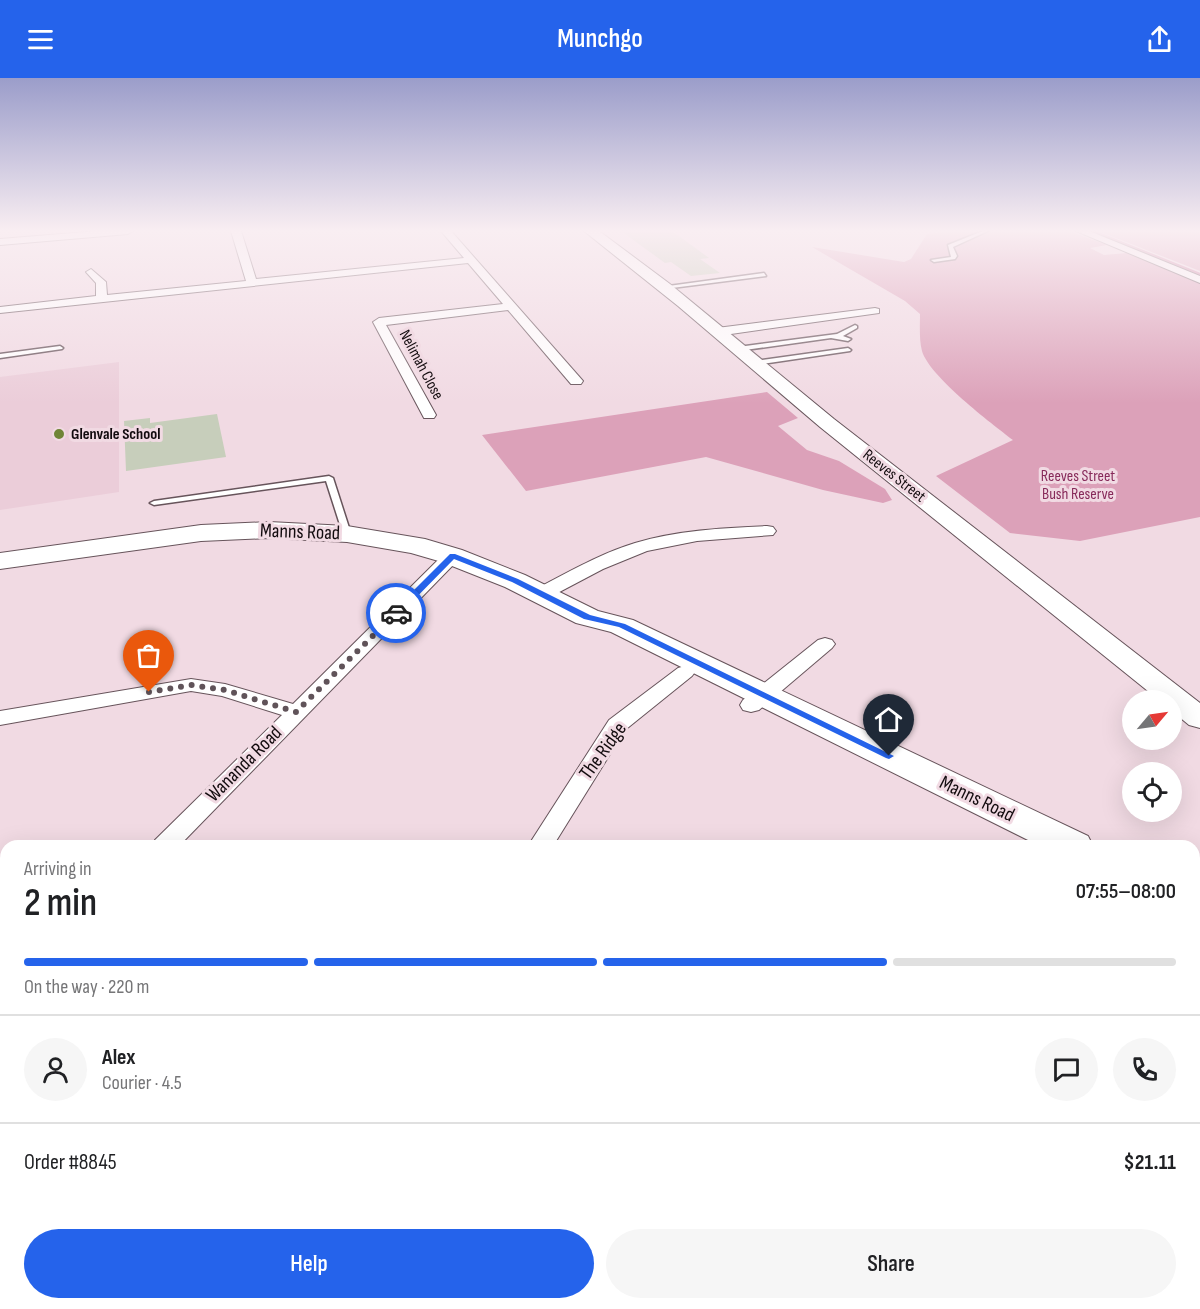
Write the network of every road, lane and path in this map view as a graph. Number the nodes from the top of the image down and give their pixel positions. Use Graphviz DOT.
graph roads {
  1 [pos="101,288"];
  2 [pos="201,288"];
  3 [pos="496,288"];
  4 [pos="665,288"];
  5 [pos="102,299"];
  6 [pos="848,305"];
  7 [pos="511,306"];
  8 [pos="0,310"];
  9 [pos="874,311"];
  10 [pos="860,313"];
  11 [pos="855,327"];
  12 [pos="717,332"];
  13 [pos="838,336"];
  14 [pos="848,339"];
  15 [pos="60,348"];
  16 [pos="848,350"];
  17 [pos="0,356"];
  18 [pos="746,356"];
  19 [pos="576,381"];
  20 [pos="429,415"];
  21 [pos="154,503"];
  22 [pos="767,531"];
  23 [pos="347,534"];
  24 [pos="452,556"];
  25 [pos="0,561"];
  26 [pos="541,594"];
  27 [pos="587,617"];
  28 [pos="825,644"];
  29 [pos="685,672"];
  30 [pos="757,700"];
  31 [pos="296,712"];
  32 [pos="0,718"];
  33 [pos="1200,718"];
  34 [pos="170,840"];
  35 [pos="544,840"];
  36 [pos="1025,840"];
  37 [pos="1061,840"];
  1 -- 5 [label="street"];
  2 -- 5 [label="street"];
  3 -- 7 [label="street"];
  4 -- 12 [label="street, Reeves Street"];
  5 -- 8 [label="street"];
  6 -- 10 [label="street"];
  7 -- 19 [label="street"];
  7 -- 20 [label="street, Nelimah Close"];
  9 -- 10 [label="street"];
  10 -- 12 [label="street"];
  11 -- 13 [label="lane"];
  12 -- 18 [label="street, Reeves Street"];
  13 -- 14 [label="lane"];
  13 -- 18 [label="lane"];
  15 -- 17 [label="lane"];
  16 -- 18 [label="lane"];
  18 -- 33 [label="street, Reeves Street"];
  21 -- 23 [label="lane"];
  22 -- 26 [label="street"];
  23 -- 24 [label="main road, Manns Road"];
  23 -- 25 [label="main road, Manns Road"];
  24 -- 26 [label="main road, Manns Road"];
  24 -- 31 [label="street, Wananda Road"];
  26 -- 27 [label="main road, Manns Road"];
  27 -- 29 [label="main road, Manns Road"];
  27 -- 30 [label="main road, Manns Road"];
  28 -- 30 [label="street"];
  29 -- 30 [label="main road, Manns Road"];
  29 -- 35 [label="street, The Ridge"];
  30 -- 36 [label="main road, Manns Road"];
  30 -- 37 [label="main road, Manns Road"];
  31 -- 32 [label="street"];
  31 -- 34 [label="street, Wananda Road"];
}
